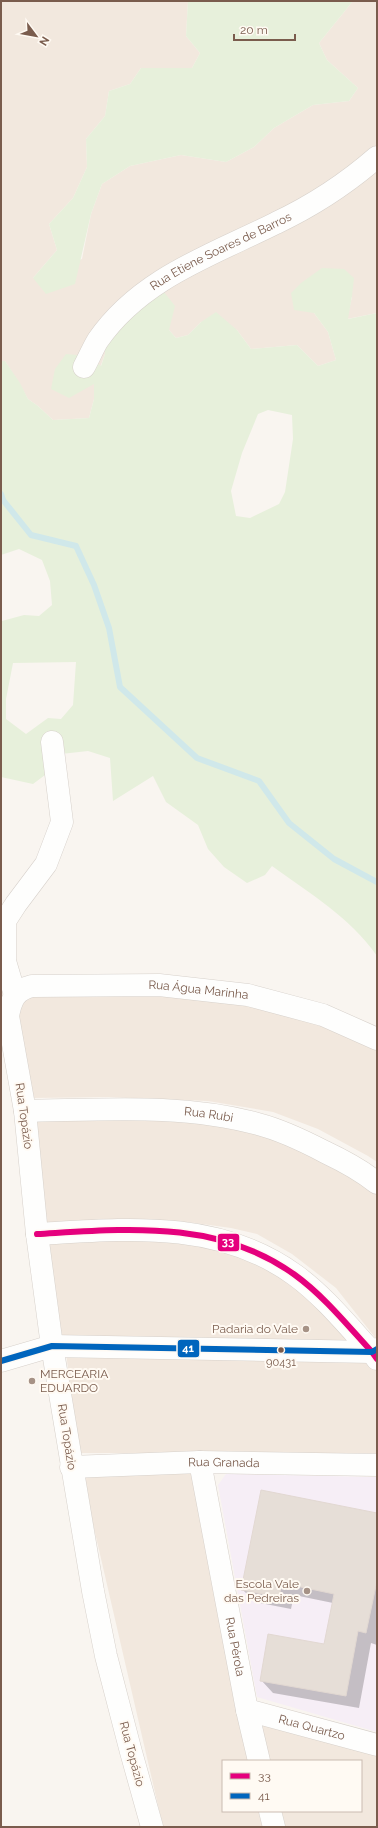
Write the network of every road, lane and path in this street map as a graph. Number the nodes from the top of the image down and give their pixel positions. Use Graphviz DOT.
graph roads {
  1 [pos="377,157"];
  2 [pos="84,367"];
  3 [pos="52,742"];
  4 [pos="15,995"];
  5 [pos="377,1039"];
  6 [pos="25,1111"];
  7 [pos="377,1183"];
  8 [pos="37,1234"];
  9 [pos="52,1346"];
  10 [pos="375,1353"];
  11 [pos="1,1361"];
  12 [pos="200,1462"];
  13 [pos="377,1465"];
  14 [pos="71,1466"];
  15 [pos="247,1710"];
  16 [pos="377,1745"];
  17 [pos="259,1760"];
  18 [pos="270,1812"];
  19 [pos="152,1827"];
  20 [pos="274,1827"];
  1 -- 2 [label="street, Rua Etiene Soares de Barros"];
  3 -- 4 [label="street"];
  4 -- 5 [label="street, Rua Água Marinha"];
  4 -- 6 [label="street, Rua Topázio"];
  6 -- 7 [label="street, Rua Rubi"];
  6 -- 8 [label="street, Rua Topázio"];
  8 -- 9 [label="street, Rua Topázio"];
  8 -- 10 [label="street"];
  9 -- 10 [label="street"];
  9 -- 11 [label="street"];
  9 -- 14 [label="street, Rua Topázio"];
  12 -- 13 [label="street, Rua Granada"];
  12 -- 14 [label="street, Rua Granada"];
  12 -- 15 [label="street, Rua Pérola"];
  14 -- 19 [label="street, Rua Topázio"];
  15 -- 16 [label="street, Rua Quartzo"];
  15 -- 17 [label="street, Rua Pérola"];
  18 -- 20 [label="street"];
}
